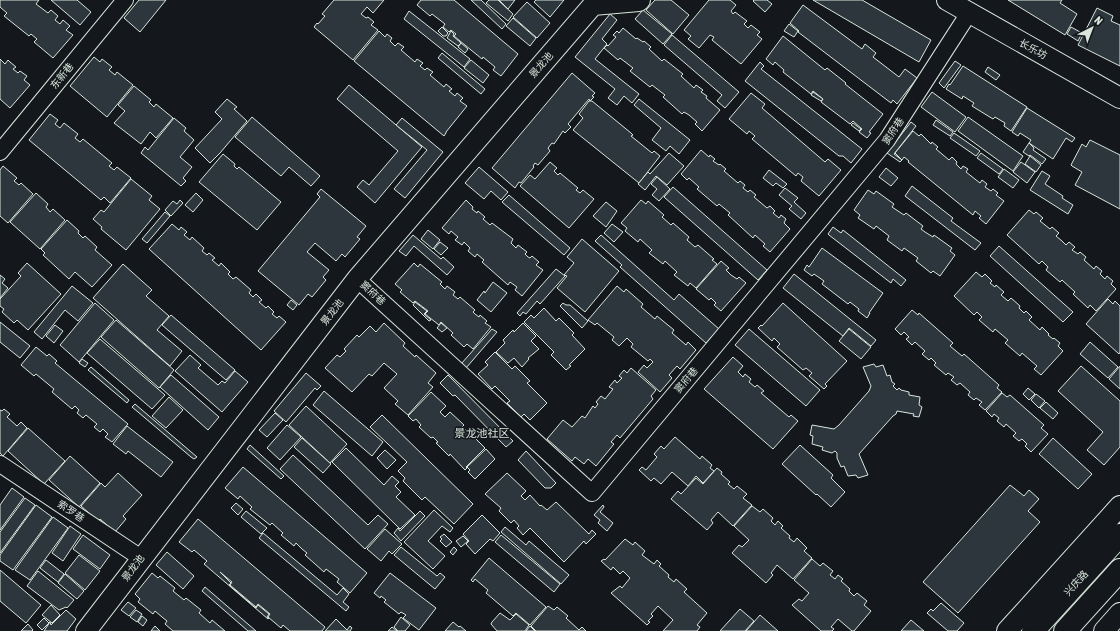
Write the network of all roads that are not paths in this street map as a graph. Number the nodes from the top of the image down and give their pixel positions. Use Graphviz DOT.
graph roads {
  1 [pos="124,0"];
  2 [pos="640,0"];
  3 [pos="947,0"];
  4 [pos="969,13"];
  5 [pos="1120,98"];
  6 [pos="0,152"];
  7 [pos="357,279"];
  8 [pos="0,464"];
  9 [pos="1120,506"];
  10 [pos="1120,535"];
  11 [pos="141,558"];
  12 [pos="1120,570"];
  13 [pos="1120,613"];
  14 [pos="86,631"];
  15 [pos="1007,631"];
  16 [pos="1033,631"];
  17 [pos="1065,631"];
  18 [pos="1104,631"];
  1 -- 6 [label="street, 东新巷"];
  2 -- 7 [label="street, 景龙池"];
  3 -- 4 [label="street, 长乐坊"];
  4 -- 5 [label="street, 长乐坊"];
  4 -- 7 [label="street, 窦府巷"];
  7 -- 11 [label="street, 景龙池"];
  8 -- 11 [label="street, 索罗巷"];
  9 -- 15 [label="street"];
  10 -- 16 [label="main road, 兴庆路"];
  11 -- 14 [label="street, 景龙池"];
  12 -- 17 [label="main road"];
  13 -- 18 [label="street"];
}
